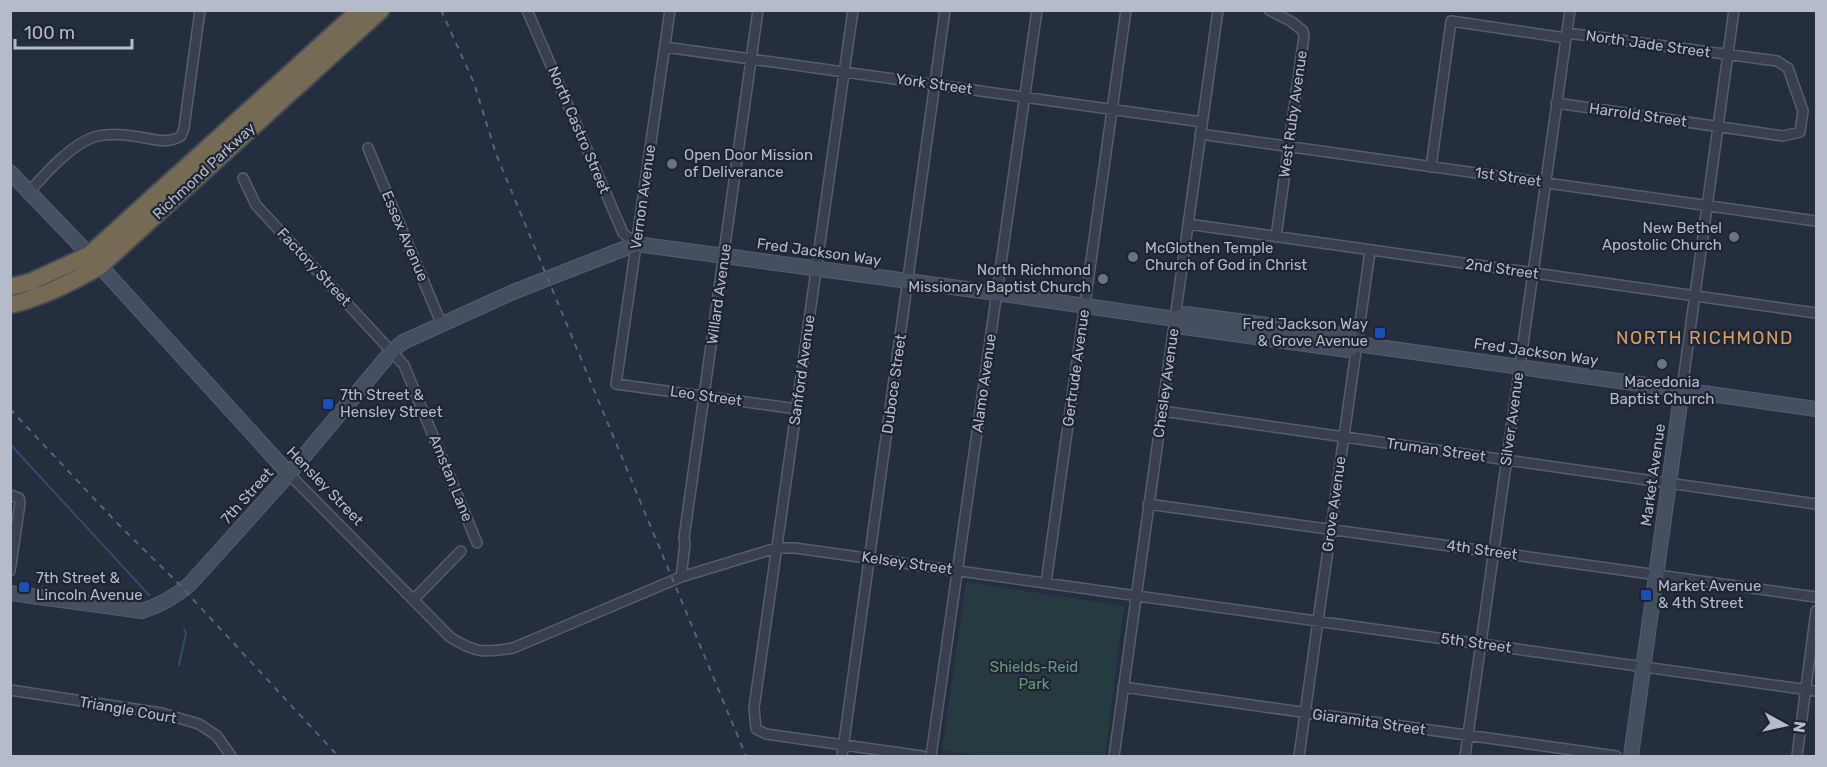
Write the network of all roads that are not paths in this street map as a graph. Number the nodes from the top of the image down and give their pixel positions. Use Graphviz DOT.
graph roads {
  1 [pos="200,10"];
  2 [pos="360,10"];
  3 [pos="381,10"];
  4 [pos="527,10"];
  5 [pos="670,10"];
  6 [pos="758,10"];
  7 [pos="853,10"];
  8 [pos="945,10"];
  9 [pos="1037,10"];
  10 [pos="1126,10"];
  11 [pos="1218,10"];
  12 [pos="1269,10"];
  13 [pos="1570,10"];
  14 [pos="1734,10"];
  15 [pos="1566,35"];
  16 [pos="665,46"];
  17 [pos="1729,56"];
  18 [pos="751,59"];
  19 [pos="844,72"];
  20 [pos="935,84"];
  21 [pos="1024,97"];
  22 [pos="1556,103"];
  23 [pos="1112,109"];
  24 [pos="1202,122"];
  25 [pos="1719,126"];
  26 [pos="1200,134"];
  27 [pos="1289,147"];
  28 [pos="368,148"];
  29 [pos="1431,167"];
  30 [pos="10,172"];
  31 [pos="243,178"];
  32 [pos="1545,182"];
  33 [pos="29,192"];
  34 [pos="1708,206"];
  35 [pos="1816,220"];
  36 [pos="1188,224"];
  37 [pos="1276,237"];
  38 [pos="636,244"];
  39 [pos="1370,251"];
  40 [pos="724,255"];
  41 [pos="94,260"];
  42 [pos="816,268"];
  43 [pos="1533,273"];
  44 [pos="908,281"];
  45 [pos="10,286"];
  46 [pos="996,292"];
  47 [pos="1696,296"];
  48 [pos="10,305"];
  49 [pos="1084,305"];
  50 [pos="1816,313"];
  51 [pos="1175,319"];
  52 [pos="441,323"];
  53 [pos="1357,344"];
  54 [pos="392,351"];
  55 [pos="1520,366"];
  56 [pos="616,384"];
  57 [pos="1682,388"];
  58 [pos="704,396"];
  59 [pos="1816,409"];
  60 [pos="797,410"];
  61 [pos="1162,411"];
  62 [pos="1344,437"];
  63 [pos="1507,459"];
  64 [pos="289,474"];
  65 [pos="1668,483"];
  66 [pos="15,497"];
  67 [pos="1148,504"];
  68 [pos="1816,504"];
  69 [pos="1331,529"];
  70 [pos="477,543"];
  71 [pos="776,548"];
  72 [pos="461,551"];
  73 [pos="1494,552"];
  74 [pos="869,557"];
  75 [pos="10,571"];
  76 [pos="958,571"];
  77 [pos="1656,575"];
  78 [pos="681,578"];
  79 [pos="1046,583"];
  80 [pos="10,593"];
  81 [pos="1136,596"];
  82 [pos="1816,597"];
  83 [pos="413,600"];
  84 [pos="1816,611"];
  85 [pos="1318,621"];
  86 [pos="1481,644"];
  87 [pos="1644,667"];
  88 [pos="1123,687"];
  89 [pos="10,690"];
  90 [pos="1811,691"];
  91 [pos="1305,713"];
  92 [pos="1468,736"];
  93 [pos="844,744"];
  94 [pos="231,756"];
  95 [pos="842,756"];
  96 [pos="922,756"];
  97 [pos="931,756"];
  98 [pos="1114,756"];
  99 [pos="1299,756"];
  100 [pos="1464,756"];
  101 [pos="1616,756"];
  102 [pos="1631,756"];
  103 [pos="1797,756"];
  1 -- 33 [label="street"];
  2 -- 41 [label="highway, Richmond Parkway"];
  3 -- 41 [label="highway, Richmond Parkway"];
  4 -- 38 [label="street, North Castro Street"];
  5 -- 16 [label="street, Vernon Avenue"];
  6 -- 18 [label="street, Willard Avenue"];
  7 -- 19 [label="street, Sanford Avenue"];
  8 -- 20 [label="street, Duboce Street"];
  9 -- 21 [label="street, Alamo Avenue"];
  10 -- 23 [label="street, Gertrude Avenue"];
  11 -- 24 [label="street, Chesley Avenue"];
  12 -- 27 [label="street, West Ruby Avenue"];
  13 -- 15 [label="street, Silver Avenue"];
  14 -- 17 [label="street, Market Avenue"];
  15 -- 17 [label="street, North Jade Street"];
  15 -- 22 [label="street, Silver Avenue"];
  15 -- 29 [label="street, North Jade Street"];
  16 -- 18 [label="street, York Street"];
  16 -- 38 [label="street, Vernon Avenue"];
  17 -- 25 [label="street, Market Avenue"];
  17 -- 25 [label="street, North Jade Street"];
  18 -- 19 [label="street, York Street"];
  18 -- 40 [label="street, Willard Avenue"];
  19 -- 20 [label="street, York Street"];
  19 -- 42 [label="street, Sanford Avenue"];
  20 -- 21 [label="street, York Street"];
  20 -- 44 [label="street, Duboce Street"];
  21 -- 23 [label="street, York Street"];
  21 -- 46 [label="street, Alamo Avenue"];
  22 -- 25 [label="street, Harrold Street"];
  22 -- 32 [label="street, Silver Avenue"];
  23 -- 24 [label="street, York Street"];
  23 -- 49 [label="street, Gertrude Avenue"];
  24 -- 26 [label="street, Chesley Avenue"];
  25 -- 34 [label="street, Market Avenue"];
  26 -- 27 [label="street, 1st Street"];
  26 -- 36 [label="street, Chesley Avenue"];
  27 -- 29 [label="street, 1st Street"];
  27 -- 37 [label="street, West Ruby Avenue"];
  28 -- 52 [label="street, Essex Avenue"];
  29 -- 32 [label="street, 1st Street"];
  30 -- 33 [label="street, Hensley Street"];
  31 -- 54 [label="street, Factory Street"];
  32 -- 34 [label="street, 1st Street"];
  32 -- 43 [label="street, Silver Avenue"];
  33 -- 41 [label="street, Hensley Street"];
  34 -- 35 [label="street, 1st Street"];
  34 -- 47 [label="street, Market Avenue"];
  36 -- 37 [label="street, 2nd Street"];
  36 -- 51 [label="street, Chesley Avenue"];
  37 -- 39 [label="street, 2nd Street"];
  38 -- 40 [label="street, Fred Jackson Way"];
  38 -- 52 [label="street, 7th Street"];
  38 -- 56 [label="street, Vernon Avenue"];
  39 -- 43 [label="street, 2nd Street"];
  39 -- 53 [label="street, Grove Avenue"];
  40 -- 42 [label="street, Fred Jackson Way"];
  40 -- 58 [label="street, Willard Avenue"];
  41 -- 45 [label="highway, Richmond Parkway"];
  41 -- 48 [label="highway, Richmond Parkway"];
  41 -- 64 [label="street, Hensley Street"];
  42 -- 44 [label="street, Fred Jackson Way"];
  42 -- 60 [label="street, Sanford Avenue"];
  43 -- 47 [label="street, 2nd Street"];
  43 -- 55 [label="street, Silver Avenue"];
  44 -- 46 [label="street, Fred Jackson Way"];
  44 -- 74 [label="street, Duboce Street"];
  46 -- 49 [label="street, Fred Jackson Way"];
  46 -- 76 [label="street, Alamo Avenue"];
  47 -- 50 [label="street, 2nd Street"];
  47 -- 57 [label="street, Market Avenue"];
  49 -- 51 [label="street, Fred Jackson Way"];
  49 -- 79 [label="street, Gertrude Avenue"];
  51 -- 53 [label="street, Fred Jackson Way"];
  51 -- 61 [label="street, Chesley Avenue"];
  52 -- 54 [label="street, 7th Street"];
  53 -- 55 [label="street, Fred Jackson Way"];
  53 -- 62 [label="street, Grove Avenue"];
  54 -- 64 [label="street, 7th Street"];
  54 -- 70 [label="street, Amstan Lane"];
  55 -- 57 [label="street, Fred Jackson Way"];
  55 -- 63 [label="street, Silver Avenue"];
  56 -- 58 [label="street, Leo Street"];
  57 -- 59 [label="street, Fred Jackson Way"];
  57 -- 65 [label="street, Market Avenue"];
  58 -- 60 [label="street, Leo Street"];
  58 -- 78 [label="street, Willard Avenue"];
  60 -- 71 [label="street, Sanford Avenue"];
  61 -- 62 [label="street, Truman Street"];
  61 -- 67 [label="street, Chesley Avenue"];
  62 -- 63 [label="street, Truman Street"];
  62 -- 69 [label="street, Grove Avenue"];
  63 -- 65 [label="street, Truman Street"];
  63 -- 73 [label="street, Silver Avenue"];
  64 -- 80 [label="street, 7th Street"];
  64 -- 83 [label="street, Hensley Street"];
  65 -- 68 [label="street, Truman Street"];
  65 -- 77 [label="street, Market Avenue"];
  66 -- 75 [label="street"];
  67 -- 69 [label="street, 4th Street"];
  67 -- 81 [label="street, Chesley Avenue"];
  69 -- 73 [label="street, 4th Street"];
  69 -- 85 [label="street, Grove Avenue"];
  71 -- 74 [label="street, Kelsey Street"];
  71 -- 78 [label="street, Kelsey Street"];
  71 -- 93 [label="street, Sanford Avenue"];
  72 -- 83 [label="street"];
  73 -- 77 [label="street, 4th Street"];
  73 -- 86 [label="street, Silver Avenue"];
  74 -- 76 [label="street, Kelsey Street"];
  74 -- 93 [label="street, Duboce Street"];
  76 -- 79 [label="street, Kelsey Street"];
  76 -- 97 [label="street, Alamo Avenue"];
  77 -- 82 [label="street, 4th Street"];
  77 -- 87 [label="street, Market Avenue"];
  78 -- 83 [label="street, Hensley Street"];
  79 -- 81 [label="street, Kelsey Street"];
  81 -- 85 [label="street, 5th Street"];
  81 -- 88 [label="street, Chesley Avenue"];
  84 -- 90 [label="street"];
  85 -- 86 [label="street, 5th Street"];
  85 -- 91 [label="street, Grove Avenue"];
  86 -- 87 [label="street, 5th Street"];
  86 -- 92 [label="street, Silver Avenue"];
  87 -- 90 [label="street, 5th Street"];
  87 -- 102 [label="street, Market Avenue"];
  88 -- 91 [label="street, Giaramita Street"];
  88 -- 98 [label="street, Chesley Avenue"];
  89 -- 94 [label="street, Triangle Court"];
  90 -- 103 [label="street"];
  91 -- 92 [label="street, Giaramita Street"];
  91 -- 99 [label="street, Grove Avenue"];
  92 -- 100 [label="street, Silver Avenue"];
  92 -- 101 [label="street, Giaramita Street"];
  93 -- 95 [label="street, Duboce Street"];
  93 -- 96 [label="street"];
}
